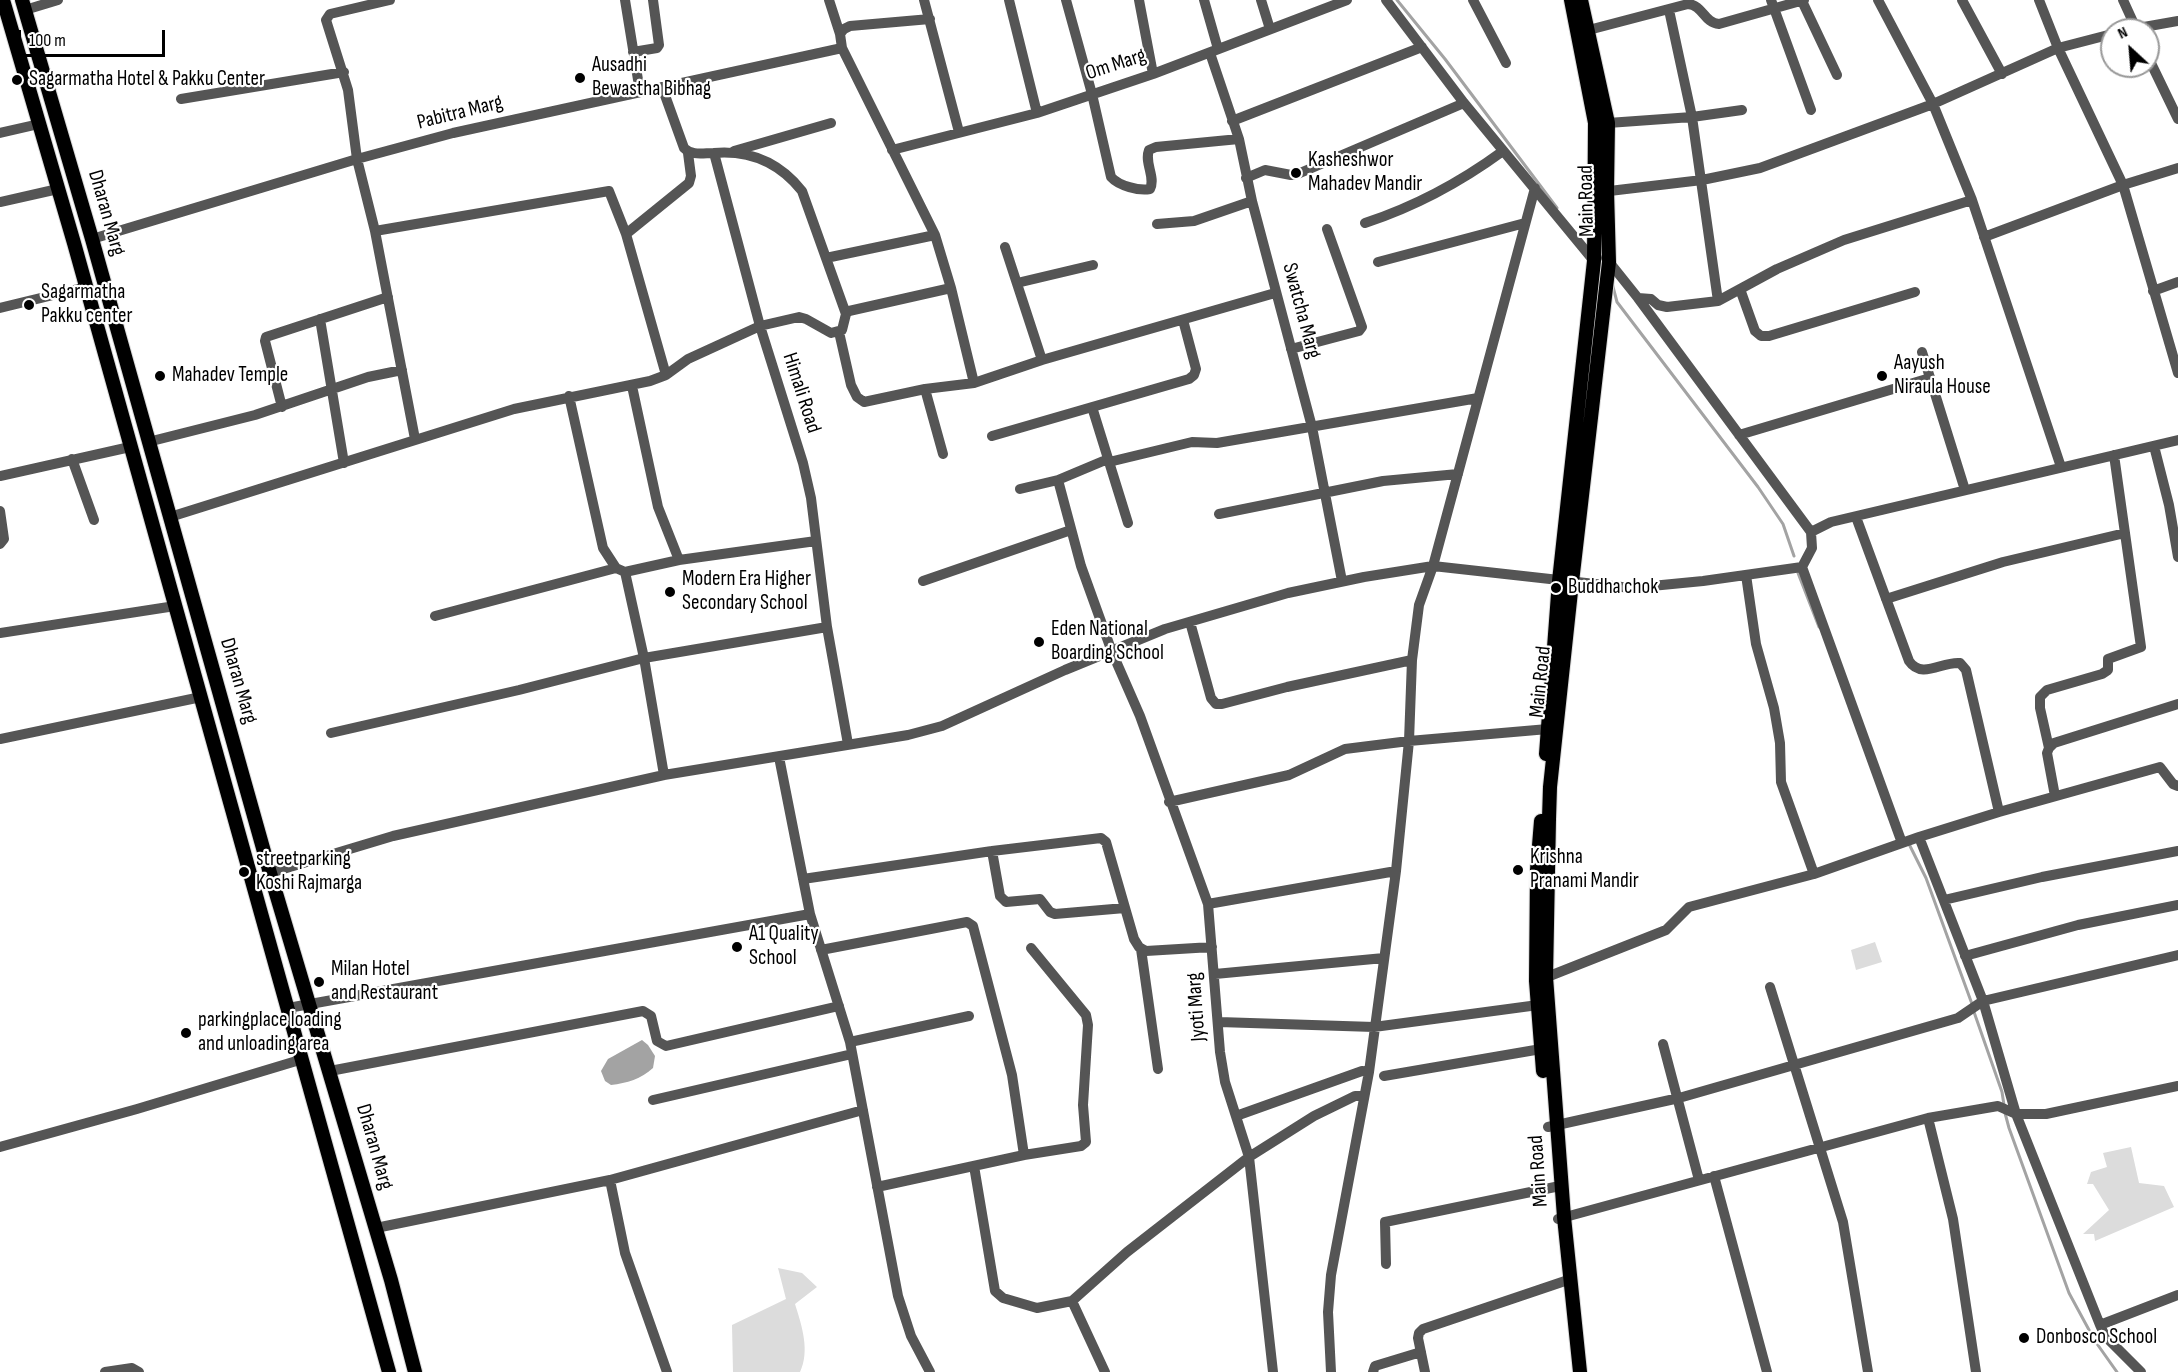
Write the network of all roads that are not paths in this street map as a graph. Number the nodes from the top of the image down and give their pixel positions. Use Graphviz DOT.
graph roads {
  1 [pos="3,0"];
  2 [pos="58,0"];
  3 [pos="390,0"];
  4 [pos="625,0"];
  5 [pos="653,0"];
  6 [pos="830,0"];
  7 [pos="924,0"];
  8 [pos="1009,0"];
  9 [pos="1066,0"];
  10 [pos="1139,0"];
  11 [pos="1204,0"];
  12 [pos="1261,0"];
  13 [pos="1347,0"];
  14 [pos="1386,0"];
  15 [pos="1473,0"];
  16 [pos="1571,0"];
  17 [pos="1581,0"];
  18 [pos="1803,0"];
  19 [pos="1878,0"];
  20 [pos="1962,0"];
  21 [pos="2039,0"];
  22 [pos="2122,0"];
  23 [pos="1696,4"];
  24 [pos="1773,4"];
  25 [pos="24,5"];
  26 [pos="1669,10"];
  27 [pos="2131,18"];
  28 [pos="930,19"];
  29 [pos="2178,21"];
  30 [pos="2160,24"];
  31 [pos="1270,29"];
  32 [pos="1582,31"];
  33 [pos="840,34"];
  34 [pos="2100,37"];
  35 [pos="1422,47"];
  36 [pos="842,48"];
  37 [pos="2058,48"];
  38 [pos="1214,51"];
  39 [pos="633,52"];
  40 [pos="1506,63"];
  41 [pos="344,72"];
  42 [pos="1153,74"];
  43 [pos="2002,74"];
  44 [pos="1837,75"];
  45 [pos="2158,78"];
  46 [pos="662,87"];
  47 [pos="640,92"];
  48 [pos="1092,94"];
  49 [pos="181,99"];
  50 [pos="1464,102"];
  51 [pos="1933,104"];
  52 [pos="1742,110"];
  53 [pos="1811,110"];
  54 [pos="1037,113"];
  55 [pos="1692,117"];
  56 [pos="2178,119"];
  57 [pos="1232,121"];
  58 [pos="831,123"];
  59 [pos="1608,123"];
  60 [pos="39,124"];
  61 [pos="959,132"];
  62 [pos="0,134"];
  63 [pos="1239,139"];
  64 [pos="892,150"];
  65 [pos="1503,150"];
  66 [pos="734,151"];
  67 [pos="688,153"];
  68 [pos="714,153"];
  69 [pos="357,159"];
  70 [pos="2178,168"];
  71 [pos="1246,178"];
  72 [pos="1701,180"];
  73 [pos="2123,185"];
  74 [pos="1534,188"];
  75 [pos="58,189"];
  76 [pos="1601,192"];
  77 [pos="1972,200"];
  78 [pos="1252,201"];
  79 [pos="0,202"];
  80 [pos="1365,223"];
  81 [pos="1525,223"];
  82 [pos="1157,224"];
  83 [pos="1327,229"];
  84 [pos="375,231"];
  85 [pos="626,234"];
  86 [pos="935,235"];
  87 [pos="1984,237"];
  88 [pos="92,238"];
  89 [pos="1594,242"];
  90 [pos="1005,247"];
  91 [pos="825,258"];
  92 [pos="1594,261"];
  93 [pos="1378,262"];
  94 [pos="1609,262"];
  95 [pos="1093,265"];
  96 [pos="2178,282"];
  97 [pos="1017,283"];
  98 [pos="86,287"];
  99 [pos="951,288"];
  100 [pos="1740,289"];
  101 [pos="2153,291"];
  102 [pos="1915,292"];
  103 [pos="1275,293"];
  104 [pos="388,297"];
  105 [pos="1638,298"];
  106 [pos="1718,301"];
  107 [pos="0,308"];
  108 [pos="846,314"];
  109 [pos="320,319"];
  110 [pos="1183,320"];
  111 [pos="760,326"];
  112 [pos="839,332"];
  113 [pos="2173,334"];
  114 [pos="1291,349"];
  115 [pos="1922,352"];
  116 [pos="1042,360"];
  117 [pos="402,370"];
  118 [pos="2178,374"];
  119 [pos="666,375"];
  120 [pos="1930,378"];
  121 [pos="974,383"];
  122 [pos="632,386"];
  123 [pos="925,389"];
  124 [pos="332,391"];
  125 [pos="569,396"];
  126 [pos="1478,398"];
  127 [pos="282,407"];
  128 [pos="1092,407"];
  129 [pos="1312,427"];
  130 [pos="1739,435"];
  131 [pos="992,436"];
  132 [pos="415,439"];
  133 [pos="2178,440"];
  134 [pos="148,442"];
  135 [pos="2154,446"];
  136 [pos="130,447"];
  137 [pos="943,454"];
  138 [pos="2114,455"];
  139 [pos="72,459"];
  140 [pos="1109,461"];
  141 [pos="344,463"];
  142 [pos="2061,467"];
  143 [pos="1458,474"];
  144 [pos="0,476"];
  145 [pos="1058,480"];
  146 [pos="1020,489"];
  147 [pos="1965,490"];
  148 [pos="1325,491"];
  149 [pos="0,511"];
  150 [pos="1219,514"];
  151 [pos="170,517"];
  152 [pos="1856,517"];
  153 [pos="94,520"];
  154 [pos="1128,523"];
  155 [pos="1071,530"];
  156 [pos="1811,532"];
  157 [pos="2125,533"];
  158 [pos="816,541"];
  159 [pos="0,544"];
  160 [pos="2178,556"];
  161 [pos="679,560"];
  162 [pos="1433,566"];
  163 [pos="1802,567"];
  164 [pos="620,570"];
  165 [pos="1746,575"];
  166 [pos="923,581"];
  167 [pos="1342,581"];
  168 [pos="1566,581"];
  169 [pos="1886,598"];
  170 [pos="175,606"];
  171 [pos="435,616"];
  172 [pos="1190,622"];
  173 [pos="827,627"];
  174 [pos="0,633"];
  175 [pos="1112,652"];
  176 [pos="644,658"];
  177 [pos="1412,660"];
  178 [pos="201,697"];
  179 [pos="2178,704"];
  180 [pos="1548,729"];
  181 [pos="331,733"];
  182 [pos="0,739"];
  183 [pos="1409,741"];
  184 [pos="848,744"];
  185 [pos="2049,748"];
  186 [pos="779,757"];
  187 [pos="664,775"];
  188 [pos="2178,786"];
  189 [pos="2055,796"];
  190 [pos="1169,801"];
  191 [pos="1999,812"];
  192 [pos="1919,837"];
  193 [pos="1902,843"];
  194 [pos="2178,850"];
  195 [pos="992,851"];
  196 [pos="1396,871"];
  197 [pos="270,873"];
  198 [pos="1814,874"];
  199 [pos="803,879"];
  200 [pos="1944,900"];
  201 [pos="1208,904"];
  202 [pos="2178,905"];
  203 [pos="1125,908"];
  204 [pos="810,914"];
  205 [pos="1212,947"];
  206 [pos="1031,948"];
  207 [pos="1141,949"];
  208 [pos="821,950"];
  209 [pos="2178,955"];
  210 [pos="1965,956"];
  211 [pos="1384,958"];
  212 [pos="1215,974"];
  213 [pos="1541,979"];
  214 [pos="1770,987"];
  215 [pos="1983,1001"];
  216 [pos="309,1005"];
  217 [pos="1538,1005"];
  218 [pos="839,1006"];
  219 [pos="288,1008"];
  220 [pos="969,1016"];
  221 [pos="1219,1022"];
  222 [pos="1374,1027"];
  223 [pos="850,1042"];
  224 [pos="1664,1044"];
  225 [pos="1541,1049"];
  226 [pos="852,1054"];
  227 [pos="303,1059"];
  228 [pos="1794,1066"];
  229 [pos="1158,1069"];
  230 [pos="330,1071"];
  231 [pos="1369,1072"];
  232 [pos="1384,1076"];
  233 [pos="2178,1086"];
  234 [pos="1364,1096"];
  235 [pos="1679,1098"];
  236 [pos="653,1100"];
  237 [pos="863,1110"];
  238 [pos="2016,1113"];
  239 [pos="1236,1116"];
  240 [pos="1928,1118"];
  241 [pos="1552,1126"];
  242 [pos="0,1147"];
  243 [pos="1818,1147"];
  244 [pos="1024,1155"];
  245 [pos="1249,1157"];
  246 [pos="974,1166"];
  247 [pos="1714,1176"];
  248 [pos="610,1180"];
  249 [pos="1700,1180"];
  250 [pos="878,1187"];
  251 [pos="1555,1187"];
  252 [pos="1561,1218"];
  253 [pos="376,1228"];
  254 [pos="1386,1264"];
  255 [pos="1565,1281"];
  256 [pos="2178,1295"];
  257 [pos="1071,1301"];
  258 [pos="2100,1325"];
  259 [pos="1421,1352"];
  260 [pos="105,1372"];
  261 [pos="139,1372"];
  262 [pos="389,1372"];
  263 [pos="416,1372"];
  264 [pos="667,1372"];
  265 [pos="930,1372"];
  266 [pos="1105,1372"];
  267 [pos="1273,1372"];
  268 [pos="1331,1372"];
  269 [pos="1373,1372"];
  270 [pos="1425,1372"];
  271 [pos="1572,1372"];
  272 [pos="1580,1372"];
  273 [pos="1767,1372"];
  274 [pos="1868,1372"];
  275 [pos="1976,1372"];
  276 [pos="2141,1372"];
  1 -- 60 [label="main road, Dharan Marg"];
  2 -- 25 [label="street"];
  3 -- 41 [label="street"];
  4 -- 39 [label="street"];
  5 -- 39 [label="street"];
  6 -- 33 [label="street"];
  7 -- 28 [label="street"];
  8 -- 54 [label="street"];
  9 -- 48 [label="street"];
  10 -- 42 [label="street"];
  11 -- 38 [label="street, Swatcha Marg"];
  12 -- 31 [label="street"];
  13 -- 31 [label="street, Om Marg"];
  14 -- 35 [label="street"];
  15 -- 40 [label="street"];
  16 -- 32 [label="main road, Main Road"];
  17 -- 32 [label="main road, Main Road"];
  18 -- 24 [label="street"];
  18 -- 44 [label="street"];
  19 -- 51 [label="street"];
  20 -- 43 [label="street"];
  21 -- 37 [label="street"];
  22 -- 27 [label="street"];
  23 -- 24 [label="street"];
  23 -- 26 [label="street"];
  24 -- 53 [label="street"];
  25 -- 88 [label="main road, Dharan Marg"];
  26 -- 32 [label="street"];
  26 -- 55 [label="street"];
  28 -- 33 [label="street"];
  28 -- 61 [label="street"];
  29 -- 30 [label="street"];
  31 -- 38 [label="street, Om Marg"];
  32 -- 59 [label="main road, Main Road"];
  32 -- 76 [label="main road, Main Road"];
  33 -- 36 [label="street"];
  34 -- 37 [label="street"];
  35 -- 50 [label="street"];
  35 -- 57 [label="street"];
  36 -- 46 [label="street, Pabitra Marg"];
  36 -- 64 [label="street"];
  37 -- 43 [label="street"];
  37 -- 73 [label="street"];
  38 -- 42 [label="street, Om Marg"];
  38 -- 57 [label="street, Swatcha Marg"];
  39 -- 47 [label="street"];
  41 -- 49 [label="street"];
  41 -- 69 [label="street"];
  42 -- 48 [label="street, Om Marg"];
  43 -- 51 [label="street"];
  45 -- 56 [label="street"];
  46 -- 47 [label="street, Pabitra Marg"];
  46 -- 67 [label="street"];
  47 -- 69 [label="street, Pabitra Marg"];
  48 -- 54 [label="street, Om Marg"];
  48 -- 63 [label="street"];
  50 -- 65 [label="street"];
  50 -- 71 [label="street"];
  51 -- 72 [label="street"];
  51 -- 77 [label="street"];
  52 -- 55 [label="street"];
  54 -- 61 [label="street, Om Marg"];
  55 -- 59 [label="street"];
  55 -- 72 [label="street"];
  57 -- 63 [label="street, Swatcha Marg"];
  58 -- 66 [label="street"];
  59 -- 76 [label="main road, Main Road"];
  60 -- 62 [label="street"];
  60 -- 75 [label="main road, Dharan Marg"];
  61 -- 64 [label="street, Om Marg"];
  63 -- 71 [label="street, Swatcha Marg"];
  64 -- 86 [label="street"];
  65 -- 74 [label="street"];
  65 -- 80 [label="street"];
  66 -- 68 [label="street"];
  66 -- 91 [label="street"];
  67 -- 68 [label="street"];
  67 -- 85 [label="street"];
  68 -- 111 [label="street, Himali Road"];
  69 -- 84 [label="street"];
  69 -- 88 [label="street, Pabitra Marg"];
  70 -- 73 [label="street"];
  71 -- 78 [label="street, Swatcha Marg"];
  72 -- 76 [label="street"];
  72 -- 106 [label="street"];
  73 -- 87 [label="street"];
  73 -- 101 [label="street"];
  74 -- 81 [label="street"];
  74 -- 92 [label="street"];
  75 -- 79 [label="street"];
  75 -- 98 [label="main road, Dharan Marg"];
  76 -- 89 [label="main road, Main Road"];
  76 -- 94 [label="main road, Main Road"];
  77 -- 87 [label="street"];
  77 -- 100 [label="street"];
  78 -- 82 [label="street"];
  78 -- 103 [label="street, Swatcha Marg"];
  81 -- 93 [label="street"];
  81 -- 126 [label="street"];
  83 -- 114 [label="street"];
  84 -- 85 [label="street"];
  84 -- 104 [label="street"];
  85 -- 119 [label="street"];
  86 -- 91 [label="street"];
  86 -- 99 [label="street"];
  87 -- 142 [label="street"];
  88 -- 134 [label="main road, Dharan Marg"];
  89 -- 92 [label="main road, Main Road"];
  89 -- 94 [label="street"];
  90 -- 97 [label="street"];
  91 -- 108 [label="street"];
  92 -- 168 [label="main road, Main Road"];
  94 -- 105 [label="street"];
  94 -- 168 [label="main road, Main Road"];
  95 -- 97 [label="street"];
  96 -- 101 [label="street"];
  97 -- 116 [label="street"];
  98 -- 107 [label="street"];
  98 -- 136 [label="main road, Dharan Marg"];
  99 -- 108 [label="street"];
  99 -- 121 [label="street"];
  100 -- 102 [label="street"];
  100 -- 106 [label="street"];
  101 -- 113 [label="street"];
  103 -- 110 [label="street"];
  103 -- 114 [label="street, Swatcha Marg"];
  104 -- 109 [label="street"];
  104 -- 117 [label="street"];
  105 -- 106 [label="street"];
  105 -- 130 [label="street"];
  108 -- 112 [label="street"];
  109 -- 124 [label="street"];
  109 -- 127 [label="street"];
  110 -- 116 [label="street"];
  110 -- 128 [label="street"];
  111 -- 112 [label="street"];
  111 -- 119 [label="street"];
  111 -- 158 [label="street, Himali Road"];
  112 -- 123 [label="street"];
  113 -- 118 [label="street"];
  114 -- 129 [label="street, Swatcha Marg"];
  115 -- 120 [label="street"];
  116 -- 121 [label="street"];
  117 -- 124 [label="street"];
  117 -- 132 [label="street"];
  119 -- 122 [label="street"];
  120 -- 130 [label="street"];
  120 -- 147 [label="street"];
  121 -- 123 [label="street"];
  122 -- 125 [label="street"];
  122 -- 161 [label="street"];
  123 -- 137 [label="street"];
  124 -- 127 [label="street"];
  124 -- 141 [label="street"];
  125 -- 132 [label="street"];
  125 -- 164 [label="street"];
  126 -- 129 [label="street"];
  126 -- 143 [label="street"];
  127 -- 134 [label="street"];
  128 -- 131 [label="street"];
  128 -- 140 [label="street"];
  129 -- 140 [label="street"];
  129 -- 148 [label="street, Swatcha Marg"];
  130 -- 156 [label="street"];
  132 -- 141 [label="street"];
  133 -- 135 [label="street"];
  134 -- 151 [label="main road, Dharan Marg"];
  135 -- 138 [label="street"];
  135 -- 160 [label="street"];
  136 -- 139 [label="street"];
  136 -- 170 [label="main road, Dharan Marg"];
  138 -- 142 [label="street"];
  138 -- 157 [label="street"];
  139 -- 144 [label="street"];
  139 -- 153 [label="street"];
  140 -- 145 [label="street"];
  140 -- 154 [label="street"];
  141 -- 151 [label="street"];
  142 -- 147 [label="street"];
  143 -- 148 [label="street"];
  143 -- 162 [label="street"];
  145 -- 146 [label="street"];
  145 -- 155 [label="street, Jyoti Marg"];
  147 -- 152 [label="street"];
  148 -- 150 [label="street"];
  148 -- 167 [label="street, Swatcha Marg"];
  149 -- 159 [label="street"];
  151 -- 197 [label="main road, Dharan Marg"];
  152 -- 156 [label="street"];
  152 -- 169 [label="street"];
  155 -- 166 [label="street"];
  155 -- 175 [label="street, Jyoti Marg"];
  156 -- 163 [label="street"];
  157 -- 169 [label="street"];
  157 -- 185 [label="street"];
  158 -- 161 [label="street"];
  158 -- 173 [label="street, Himali Road"];
  161 -- 164 [label="street"];
  162 -- 167 [label="street"];
  162 -- 168 [label="street"];
  162 -- 177 [label="street"];
  163 -- 165 [label="street"];
  163 -- 193 [label="street"];
  164 -- 171 [label="street"];
  164 -- 176 [label="street"];
  165 -- 168 [label="street"];
  165 -- 198 [label="street"];
  167 -- 172 [label="street"];
  168 -- 180 [label="main road, Main Road"];
  168 -- 213 [label="main road, Main Road"];
  169 -- 191 [label="street"];
  170 -- 174 [label="street"];
  170 -- 178 [label="main road, Dharan Marg"];
  172 -- 175 [label="street"];
  172 -- 177 [label="street"];
  173 -- 176 [label="street"];
  173 -- 184 [label="street, Himali Road"];
  175 -- 184 [label="street"];
  175 -- 190 [label="street, Jyoti Marg"];
  176 -- 181 [label="street"];
  176 -- 187 [label="street"];
  177 -- 183 [label="street"];
  178 -- 182 [label="street"];
  178 -- 219 [label="main road, Dharan Marg"];
  179 -- 185 [label="street"];
  180 -- 183 [label="street"];
  180 -- 213 [label="main road, Main Road"];
  183 -- 190 [label="street"];
  183 -- 196 [label="street"];
  184 -- 186 [label="street"];
  185 -- 189 [label="street"];
  186 -- 187 [label="street"];
  186 -- 199 [label="street"];
  187 -- 197 [label="street"];
  188 -- 189 [label="street"];
  189 -- 191 [label="street"];
  190 -- 201 [label="street, Jyoti Marg"];
  191 -- 192 [label="street"];
  192 -- 193 [label="street"];
  192 -- 200 [label="street"];
  193 -- 198 [label="street"];
  194 -- 200 [label="street"];
  195 -- 199 [label="street"];
  195 -- 203 [label="street"];
  195 -- 203 [label="street"];
  196 -- 201 [label="street"];
  196 -- 211 [label="street"];
  197 -- 216 [label="main road, Dharan Marg"];
  198 -- 213 [label="street"];
  199 -- 204 [label="street"];
  200 -- 210 [label="street"];
  201 -- 205 [label="street, Jyoti Marg"];
  202 -- 210 [label="street"];
  203 -- 207 [label="street"];
  204 -- 208 [label="street"];
  204 -- 216 [label="street"];
  205 -- 207 [label="street"];
  205 -- 212 [label="street, Jyoti Marg"];
  206 -- 244 [label="street"];
  207 -- 229 [label="street"];
  208 -- 218 [label="street"];
  208 -- 244 [label="street"];
  209 -- 215 [label="street"];
  210 -- 215 [label="street"];
  211 -- 212 [label="street"];
  211 -- 222 [label="street"];
  212 -- 221 [label="street, Jyoti Marg"];
  213 -- 217 [label="main road, Main Road"];
  213 -- 241 [label="main road, Main Road"];
  214 -- 228 [label="street"];
  215 -- 228 [label="street"];
  215 -- 238 [label="street"];
  216 -- 219 [label="street"];
  216 -- 230 [label="main road, Dharan Marg"];
  217 -- 222 [label="street"];
  217 -- 225 [label="main road, Main Road"];
  218 -- 223 [label="street"];
  218 -- 230 [label="street"];
  219 -- 227 [label="main road, Dharan Marg"];
  220 -- 223 [label="street"];
  221 -- 222 [label="street"];
  221 -- 239 [label="street, Jyoti Marg"];
  222 -- 231 [label="street"];
  223 -- 226 [label="street"];
  224 -- 235 [label="street"];
  225 -- 232 [label="street"];
  225 -- 241 [label="main road, Main Road"];
  226 -- 236 [label="street"];
  226 -- 237 [label="street"];
  227 -- 242 [label="street"];
  227 -- 262 [label="main road, Dharan Marg"];
  228 -- 235 [label="street"];
  228 -- 243 [label="street"];
  230 -- 253 [label="main road, Dharan Marg"];
  231 -- 234 [label="street"];
  231 -- 239 [label="street"];
  233 -- 238 [label="street"];
  234 -- 245 [label="street"];
  234 -- 268 [label="street"];
  235 -- 241 [label="street"];
  235 -- 249 [label="street"];
  237 -- 248 [label="street"];
  237 -- 250 [label="street"];
  238 -- 240 [label="street"];
  238 -- 258 [label="street"];
  239 -- 245 [label="street, Jyoti Marg"];
  240 -- 243 [label="street"];
  240 -- 275 [label="street"];
  241 -- 251 [label="main road, Main Road"];
  241 -- 252 [label="main road, Main Road"];
  243 -- 247 [label="street"];
  243 -- 274 [label="street"];
  244 -- 246 [label="street"];
  245 -- 257 [label="street"];
  245 -- 267 [label="street, Jyoti Marg"];
  246 -- 250 [label="street"];
  246 -- 257 [label="street"];
  247 -- 249 [label="street"];
  247 -- 273 [label="street"];
  248 -- 253 [label="street"];
  248 -- 264 [label="street"];
  249 -- 252 [label="street"];
  250 -- 265 [label="street"];
  251 -- 252 [label="main road, Main Road"];
  251 -- 254 [label="street"];
  252 -- 255 [label="main road, Main Road"];
  252 -- 272 [label="main road, Main Road"];
  253 -- 263 [label="main road, Dharan Marg"];
  255 -- 259 [label="street"];
  255 -- 271 [label="main road, Main Road"];
  256 -- 258 [label="street"];
  257 -- 266 [label="street"];
  258 -- 276 [label="street"];
  259 -- 269 [label="street"];
  259 -- 270 [label="street"];
  260 -- 261 [label="street"];
}
